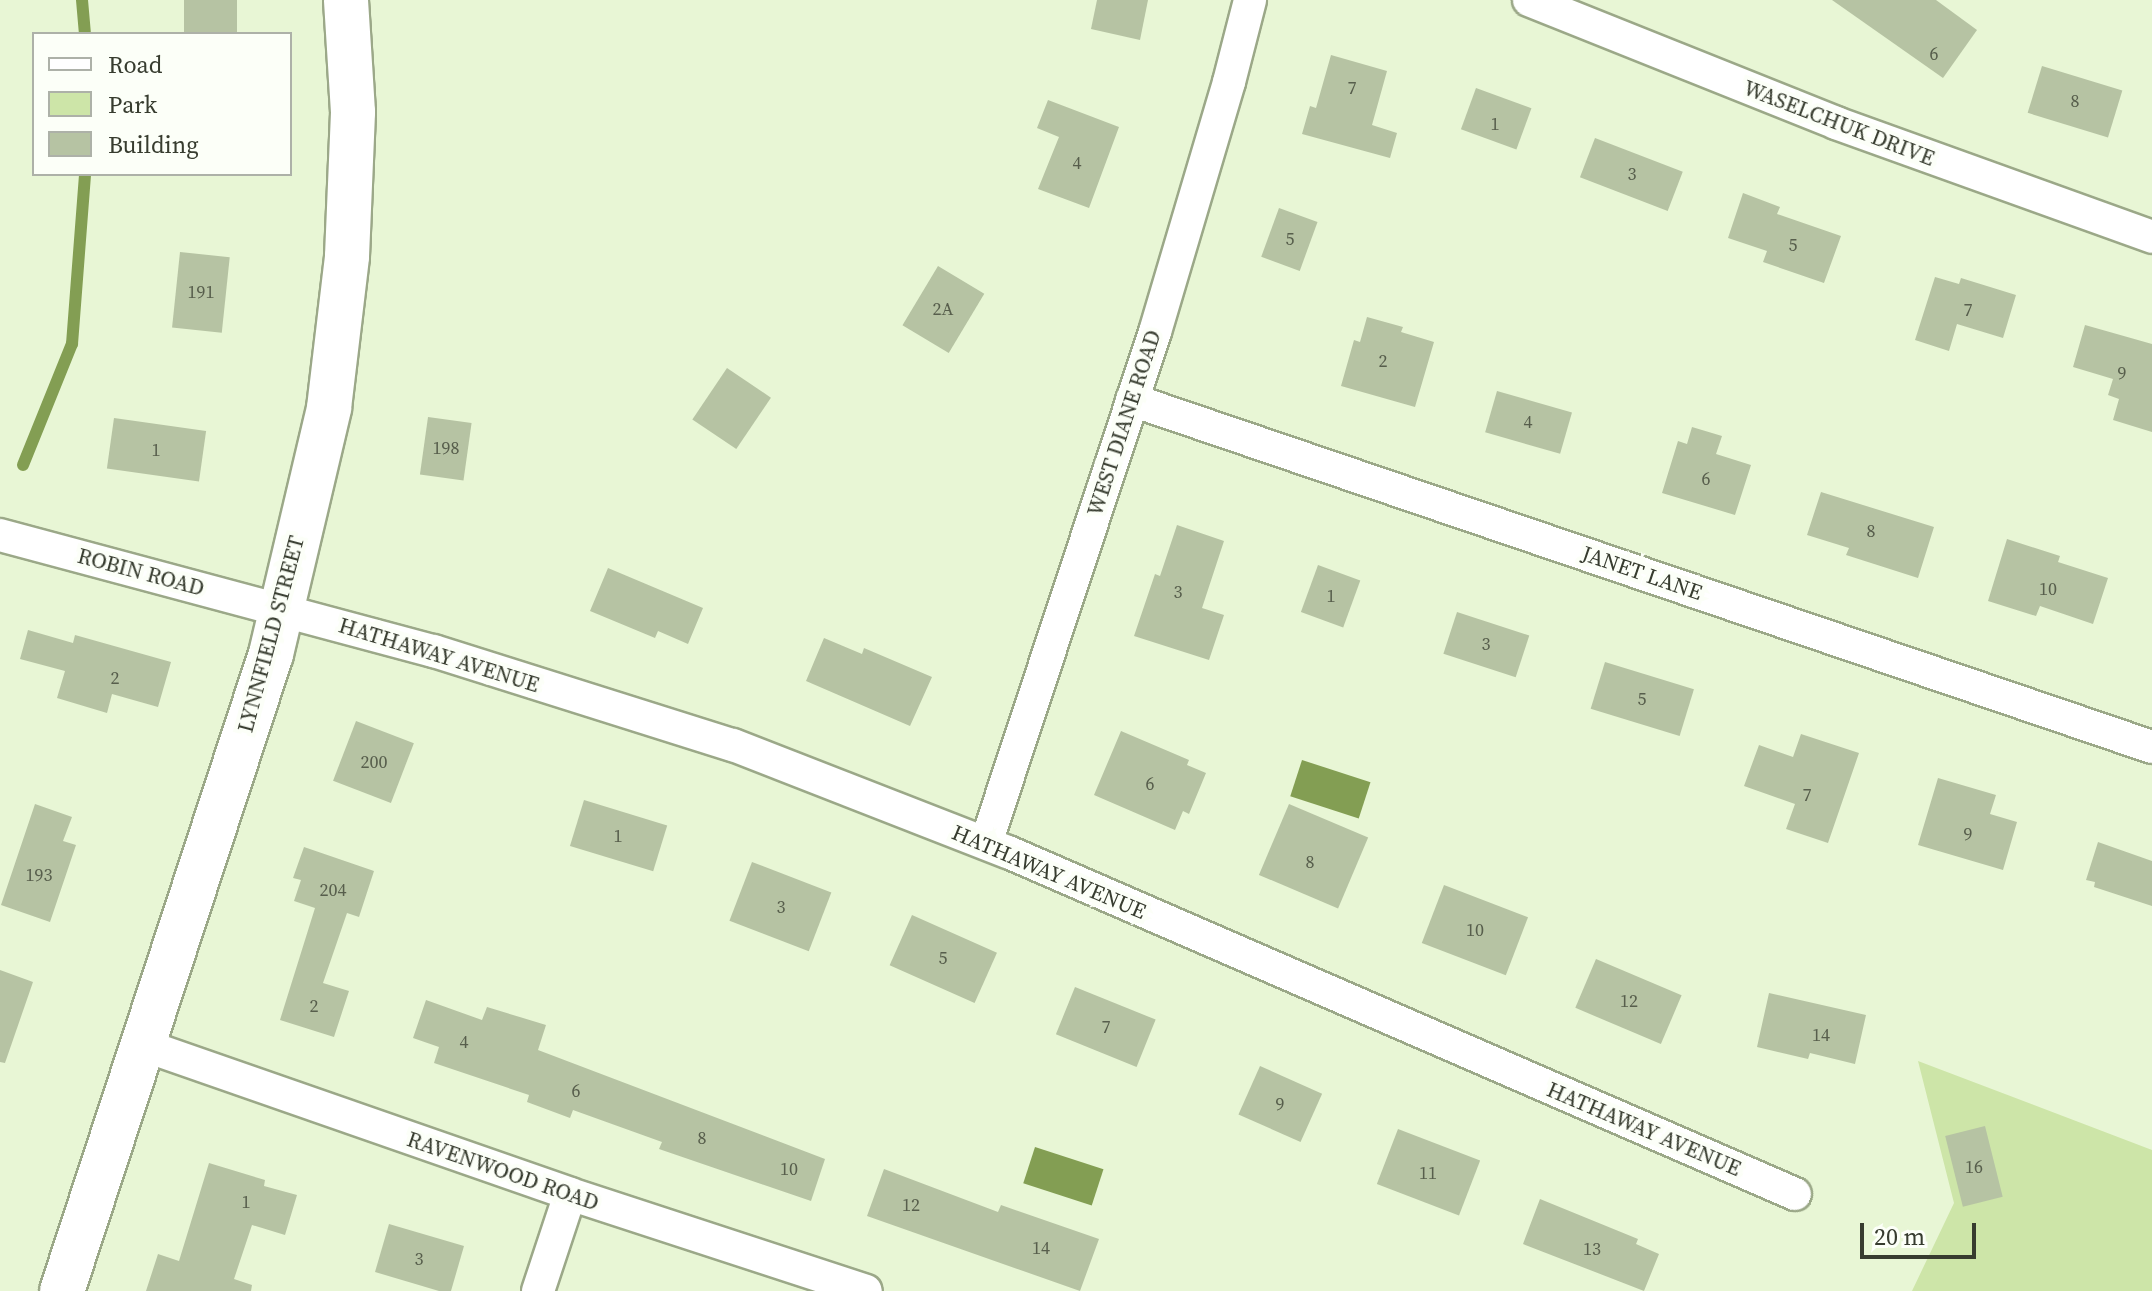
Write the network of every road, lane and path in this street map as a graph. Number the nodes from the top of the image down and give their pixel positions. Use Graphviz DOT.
graph roads {
  1 [pos="346,0"];
  2 [pos="1250,0"];
  3 [pos="1529,0"];
  4 [pos="2152,237"];
  5 [pos="1132,400"];
  6 [pos="0,535"];
  7 [pos="281,609"];
  8 [pos="2152,747"];
  9 [pos="986,843"];
  10 [pos="143,1045"];
  11 [pos="570,1194"];
  12 [pos="1795,1194"];
  13 [pos="62,1291"];
  14 [pos="538,1291"];
  15 [pos="866,1291"];
  1 -- 7 [label="main road, LYNNFIELD STREET"];
  2 -- 5 [label="street, WEST DIANE ROAD"];
  3 -- 4 [label="street, WASELCHUK DRIVE"];
  5 -- 8 [label="street, JANET LANE"];
  5 -- 9 [label="street, WEST DIANE ROAD"];
  6 -- 7 [label="street, ROBIN ROAD"];
  7 -- 9 [label="street, HATHAWAY AVENUE"];
  7 -- 10 [label="main road, LYNNFIELD STREET"];
  9 -- 12 [label="street, HATHAWAY AVENUE"];
  10 -- 11 [label="street, RAVENWOOD ROAD"];
  10 -- 13 [label="main road, LYNNFIELD STREET"];
  11 -- 14 [label="street"];
  11 -- 15 [label="street, RAVENWOOD ROAD"];
}
